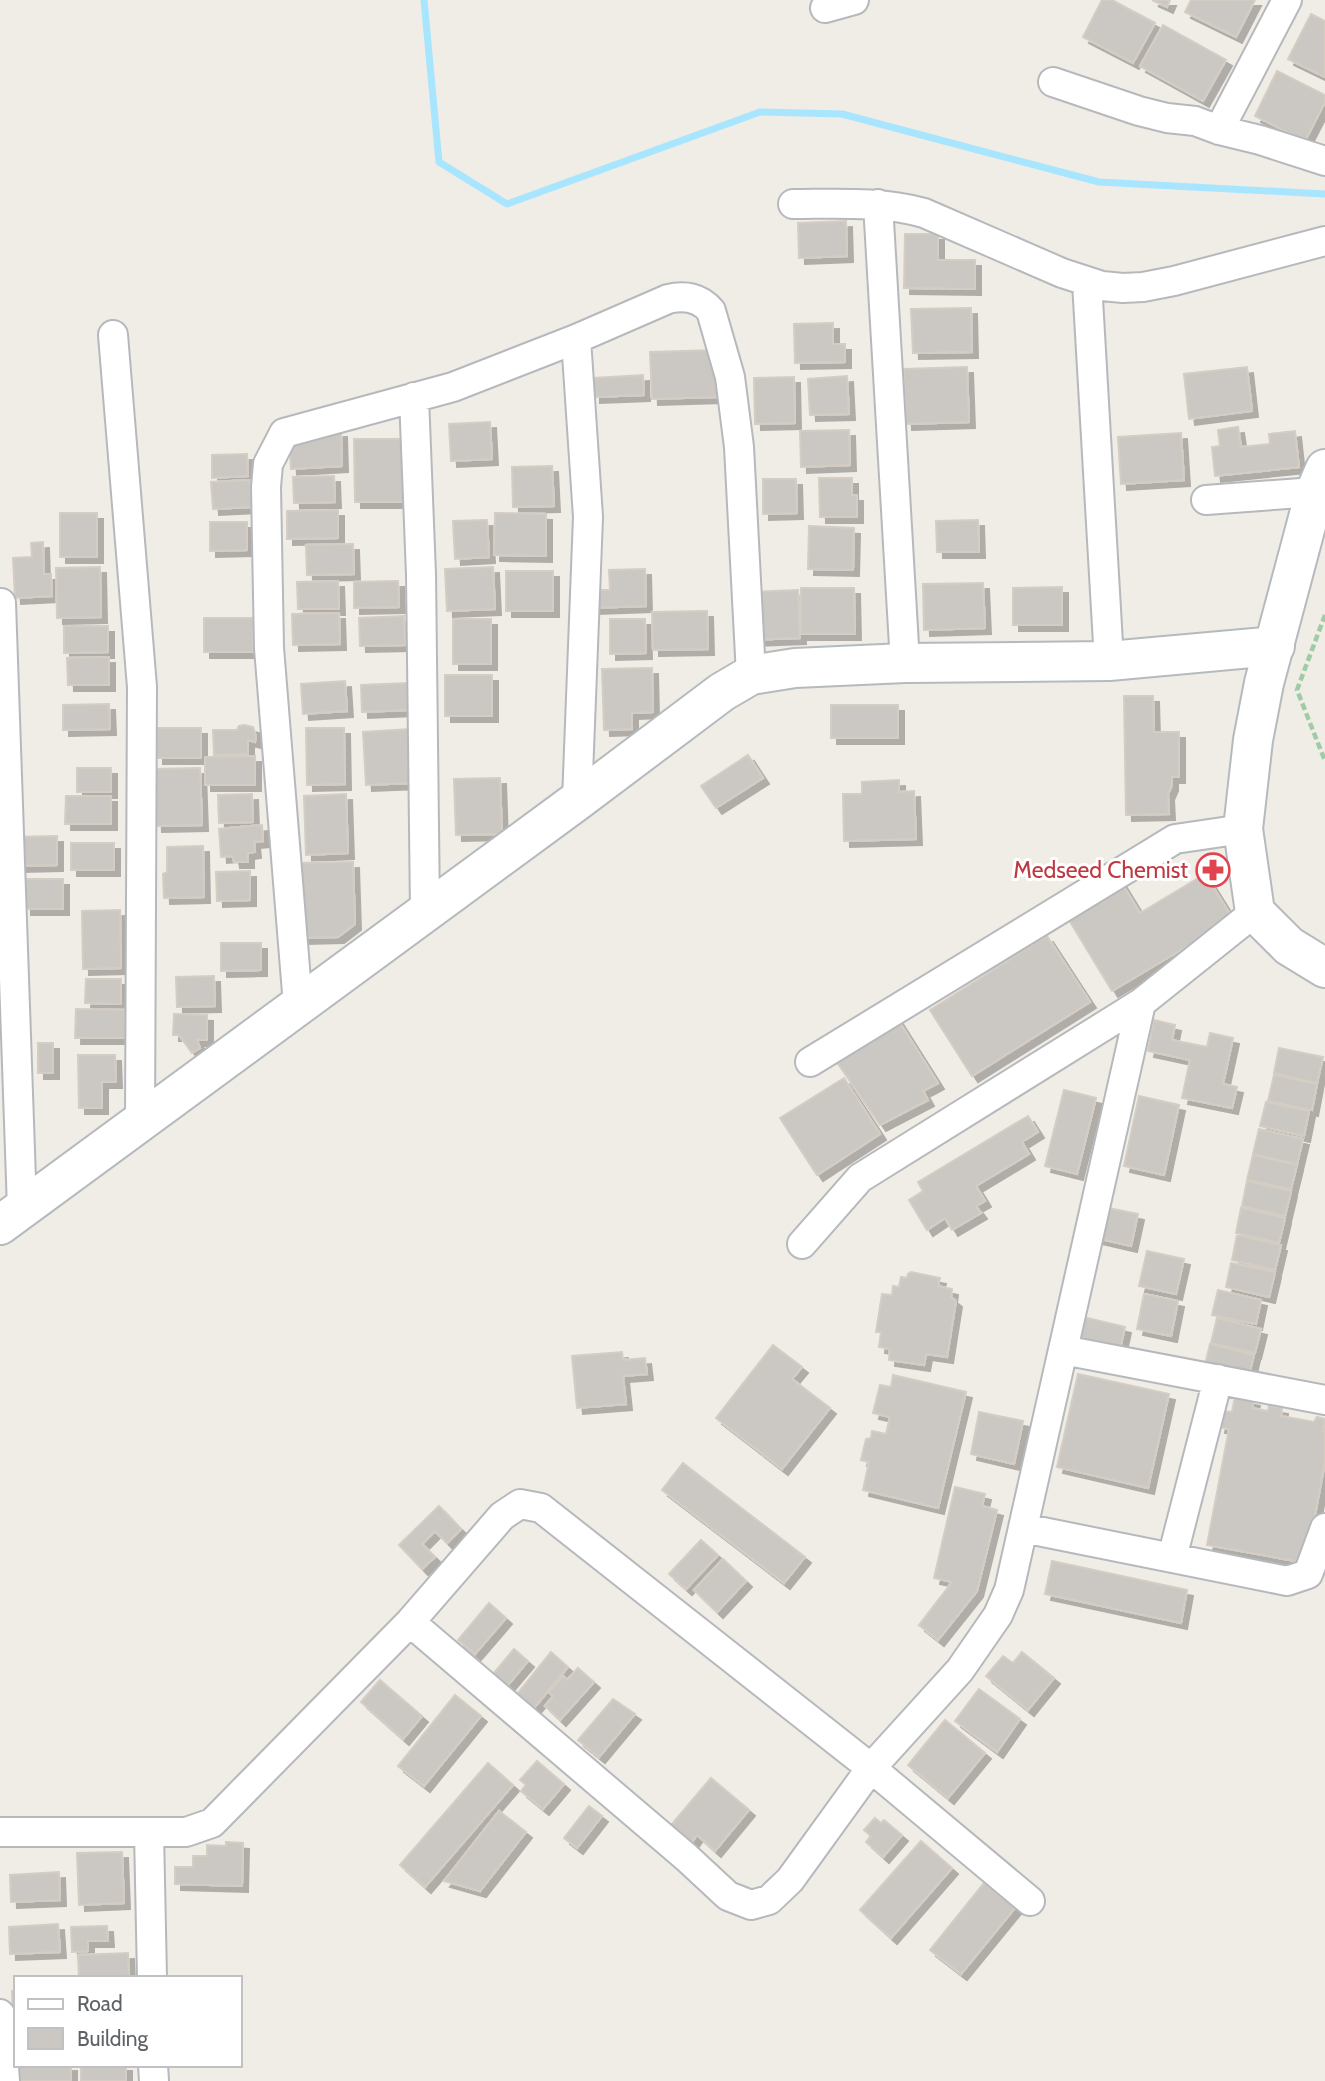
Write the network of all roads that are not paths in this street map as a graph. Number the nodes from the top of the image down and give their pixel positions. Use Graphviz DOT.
graph roads {
  1 [pos="854,0"];
  2 [pos="1287,0"];
  3 [pos="825,8"];
  4 [pos="1053,82"];
  5 [pos="1219,130"];
  6 [pos="1325,161"];
  7 [pos="793,204"];
  8 [pos="878,204"];
  9 [pos="1325,241"];
  10 [pos="1087,282"];
  11 [pos="113,335"];
  12 [pos="576,340"];
  13 [pos="414,397"];
  14 [pos="1320,481"];
  15 [pos="1206,500"];
  16 [pos="1,603"];
  17 [pos="1275,646"];
  18 [pos="1109,661"];
  19 [pos="905,663"];
  20 [pos="751,675"];
  21 [pos="578,801"];
  22 [pos="1243,829"];
  23 [pos="425,911"];
  24 [pos="1255,912"];
  25 [pos="1325,968"];
  26 [pos="1140,1003"];
  27 [pos="298,1005"];
  28 [pos="810,1062"];
  29 [pos="141,1121"];
  30 [pos="11,1217"];
  31 [pos="802,1244"];
  32 [pos="1063,1350"];
  33 [pos="1218,1379"];
  34 [pos="1325,1399"];
  35 [pos="1024,1528"];
  36 [pos="1325,1528"];
  37 [pos="1172,1558"];
  38 [pos="410,1622"];
  39 [pos="871,1768"];
  40 [pos="0,1832"];
  41 [pos="149,1832"];
  42 [pos="1030,1901"];
  43 [pos="152,1976"];
  44 [pos="0,2014"];
  45 [pos="5,2081"];
  1 -- 3 [label="street"];
  2 -- 5 [label="street"];
  4 -- 5 [label="street"];
  5 -- 6 [label="street"];
  7 -- 8 [label="street"];
  8 -- 10 [label="street"];
  8 -- 19 [label="street"];
  9 -- 10 [label="street"];
  10 -- 18 [label="street"];
  11 -- 29 [label="street"];
  12 -- 13 [label="street"];
  12 -- 20 [label="street"];
  12 -- 21 [label="street"];
  13 -- 23 [label="street"];
  13 -- 27 [label="street"];
  14 -- 15 [label="street"];
  14 -- 17 [label="street"];
  16 -- 30 [label="street"];
  17 -- 18 [label="street"];
  17 -- 22 [label="street"];
  18 -- 19 [label="street"];
  19 -- 20 [label="street"];
  20 -- 21 [label="street"];
  21 -- 23 [label="street"];
  22 -- 24 [label="street"];
  22 -- 28 [label="street"];
  23 -- 27 [label="street"];
  24 -- 25 [label="street"];
  24 -- 26 [label="street"];
  26 -- 31 [label="street"];
  26 -- 32 [label="street"];
  27 -- 29 [label="street"];
  29 -- 30 [label="street"];
  32 -- 33 [label="street"];
  32 -- 35 [label="street"];
  33 -- 34 [label="street"];
  33 -- 37 [label="street"];
  35 -- 37 [label="street"];
  35 -- 39 [label="street"];
  36 -- 37 [label="street"];
  38 -- 39 [label="street"];
  38 -- 39 [label="street"];
  38 -- 41 [label="street"];
  39 -- 42 [label="street"];
  40 -- 41 [label="street"];
  41 -- 43 [label="street"];
  44 -- 45 [label="street"];
}
